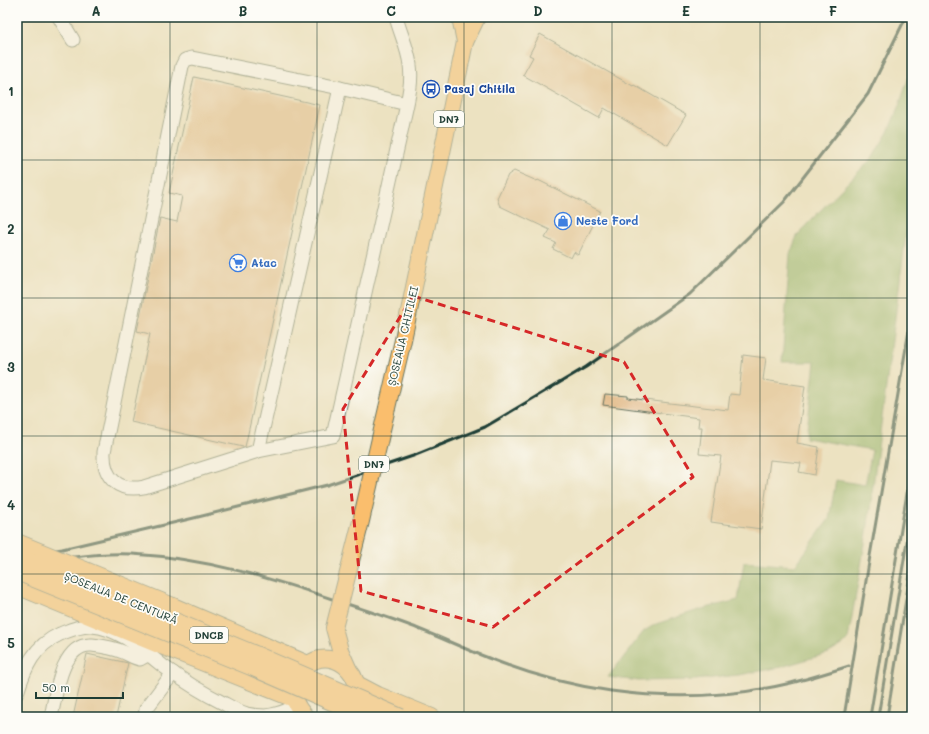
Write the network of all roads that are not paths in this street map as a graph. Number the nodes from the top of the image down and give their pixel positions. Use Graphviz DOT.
graph roads {
  1 [pos="59,17"];
  2 [pos="396,17"];
  3 [pos="460,17"];
  4 [pos="477,17"];
  5 [pos="73,40"];
  6 [pos="465,42"];
  7 [pos="340,88"];
  8 [pos="407,104"];
  9 [pos="258,450"];
  10 [pos="17,542"];
  11 [pos="17,556"];
  12 [pos="17,572"];
  13 [pos="17,586"];
  14 [pos="334,628"];
  15 [pos="154,650"];
  16 [pos="312,662"];
  17 [pos="348,668"];
  18 [pos="173,673"];
  19 [pos="357,684"];
  20 [pos="17,693"];
  21 [pos="300,710"];
  22 [pos="51,717"];
  23 [pos="145,717"];
  24 [pos="345,717"];
  25 [pos="366,717"];
  26 [pos="401,717"];
  27 [pos="432,717"];
  1 -- 5 [label="street"];
  2 -- 8 [label="street"];
  3 -- 6 [label="main road, ȘOSEAUA CHITILEI / DN7"];
  4 -- 6 [label="main road, ȘOSEAUA CHITILEI / DN7"];
  6 -- 14 [label="main road, ȘOSEAUA CHITILEI / DN7, bridge"];
  7 -- 8 [label="street"];
  7 -- 9 [label="street"];
  7 -- 9 [label="street"];
  8 -- 9 [label="street"];
  10 -- 16 [label="main road, bridge"];
  11 -- 26 [label="main road, ȘOSEAUA DE CENTURĂ / DNCB, bridge"];
  12 -- 25 [label="main road, ȘOSEAUA DE CENTURĂ / DNCB, bridge"];
  13 -- 15 [label="main road"];
  14 -- 16 [label="main road, ȘOSEAUA CHITILEI / DN7"];
  14 -- 17 [label="main road, ȘOSEAUA CHITILEI / DN7"];
  15 -- 18 [label="street"];
  15 -- 20 [label="street"];
  15 -- 21 [label="main road"];
  15 -- 22 [label="street"];
  16 -- 17 [label="main road"];
  16 -- 21 [label="main road, DN7"];
  17 -- 19 [label="main road, DN7"];
  18 -- 21 [label="street"];
  18 -- 23 [label="street"];
  19 -- 24 [label="main road"];
  19 -- 27 [label="main road"];
}
